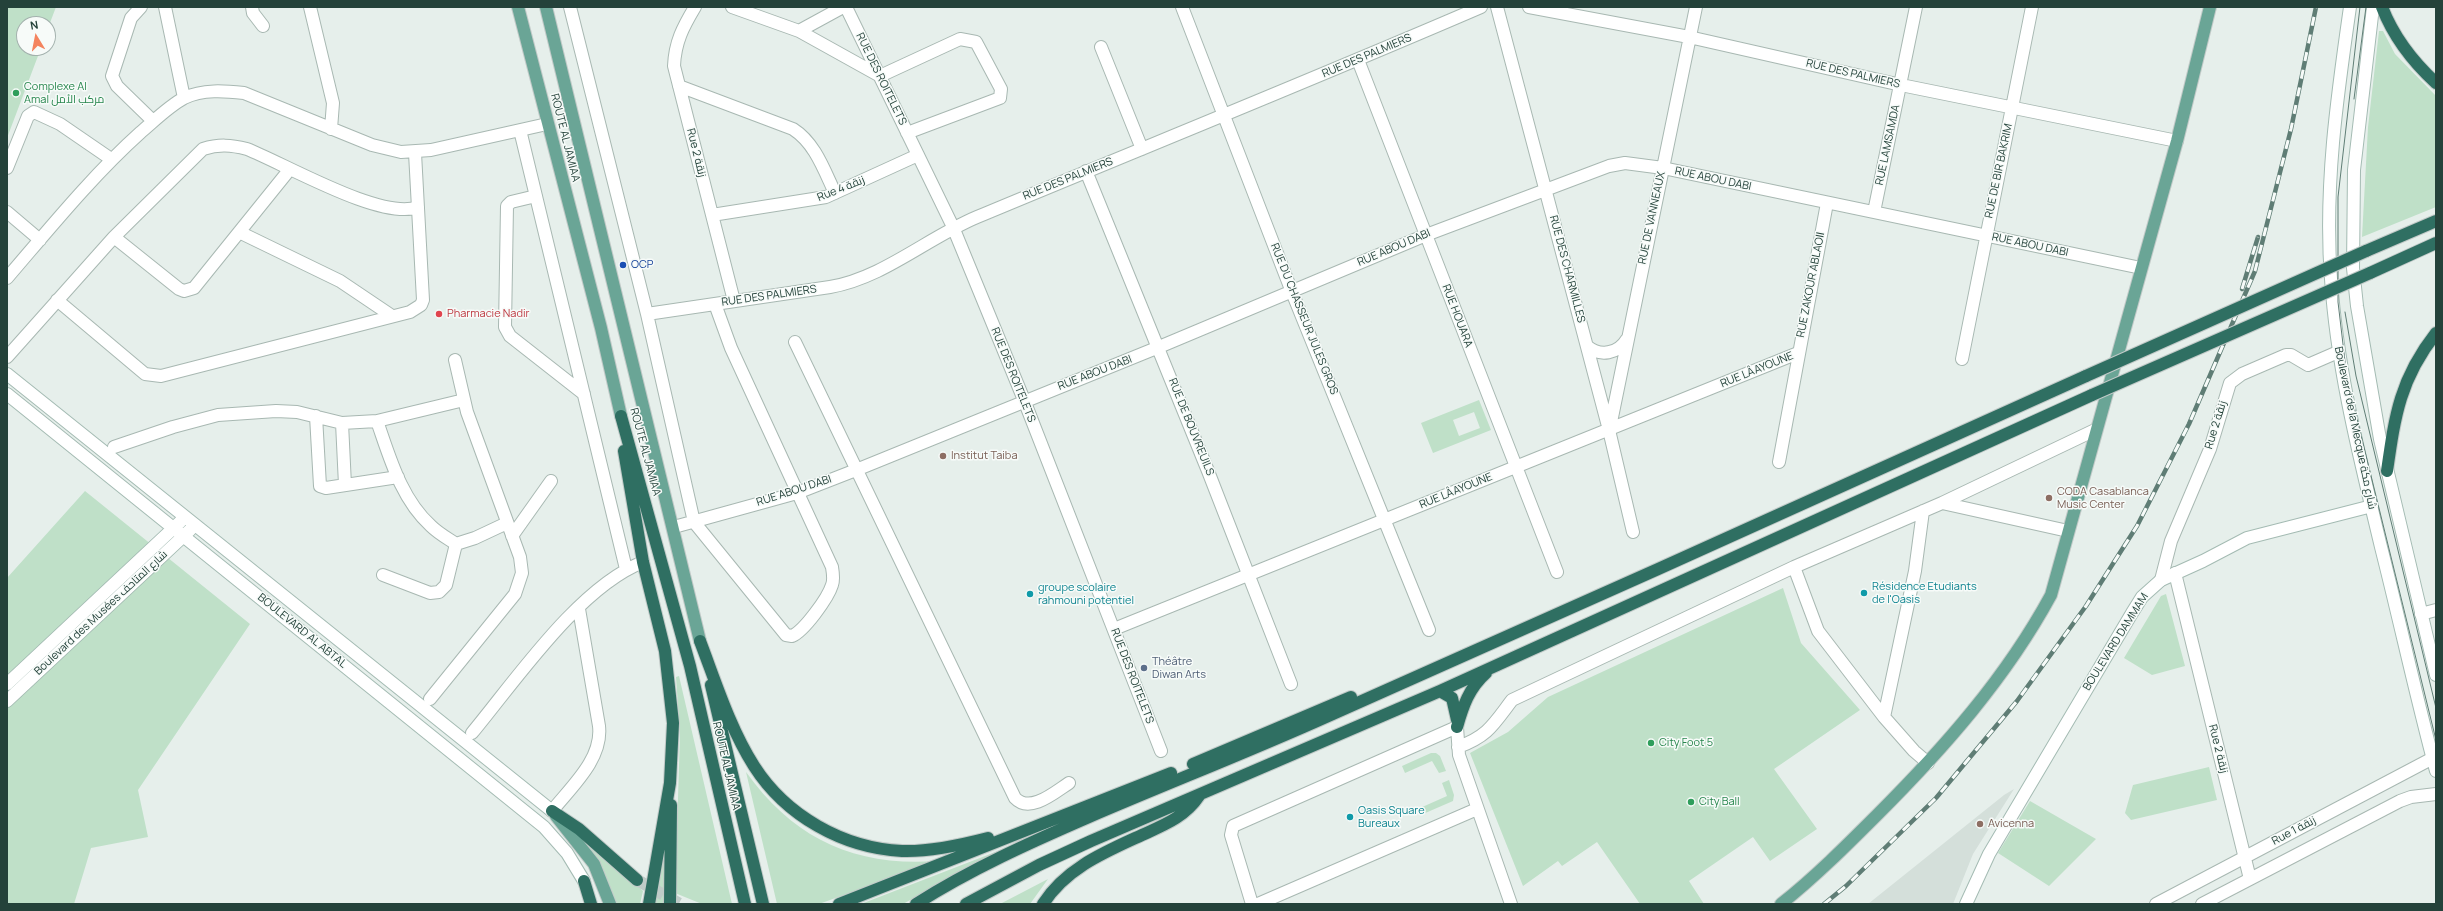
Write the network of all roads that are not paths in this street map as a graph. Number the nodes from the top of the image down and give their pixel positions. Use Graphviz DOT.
graph roads {
  1 [pos="141,7"];
  2 [pos="165,7"];
  3 [pos="252,7"];
  4 [pos="310,7"];
  5 [pos="518,7"];
  6 [pos="546,7"];
  7 [pos="570,7"];
  8 [pos="695,7"];
  9 [pos="732,7"];
  10 [pos="845,7"];
  11 [pos="1182,7"];
  12 [pos="1481,7"];
  13 [pos="1497,7"];
  14 [pos="1529,7"];
  15 [pos="1696,7"];
  16 [pos="1916,7"];
  17 [pos="2032,7"];
  18 [pos="2210,7"];
  19 [pos="2350,7"];
  20 [pos="2373,7"];
  21 [pos="2382,7"];
  22 [pos="263,26"];
  23 [pos="799,31"];
  24 [pos="1689,37"];
  25 [pos="1101,47"];
  26 [pos="1358,60"];
  27 [pos="880,76"];
  28 [pos="2436,83"];
  29 [pos="1901,85"];
  30 [pos="679,86"];
  31 [pos="184,98"];
  32 [pos="2012,107"];
  33 [pos="1224,114"];
  34 [pos="153,121"];
  35 [pos="547,124"];
  36 [pos="331,129"];
  37 [pos="520,130"];
  38 [pos="907,133"];
  39 [pos="2177,141"];
  40 [pos="1142,149"];
  41 [pos="415,153"];
  42 [pos="918,155"];
  43 [pos="111,159"];
  44 [pos="7,168"];
  45 [pos="1663,168"];
  46 [pos="290,169"];
  47 [pos="1086,171"];
  48 [pos="1546,189"];
  49 [pos="835,193"];
  50 [pos="536,196"];
  51 [pos="1827,203"];
  52 [pos="418,207"];
  53 [pos="7,212"];
  54 [pos="1874,212"];
  55 [pos="712,215"];
  56 [pos="2436,221"];
  57 [pos="953,227"];
  58 [pos="239,232"];
  59 [pos="1426,235"];
  60 [pos="1986,235"];
  61 [pos="114,237"];
  62 [pos="40,240"];
  63 [pos="2436,243"];
  64 [pos="2141,268"];
  65 [pos="7,278"];
  66 [pos="1292,292"];
  67 [pos="57,300"];
  68 [pos="734,301"];
  69 [pos="715,304"];
  70 [pos="647,314"];
  71 [pos="392,316"];
  72 [pos="2436,333"];
  73 [pos="1628,338"];
  74 [pos="795,342"];
  75 [pos="1586,346"];
  76 [pos="1159,347"];
  77 [pos="2338,352"];
  78 [pos="1798,353"];
  79 [pos="7,357"];
  80 [pos="1962,359"];
  81 [pos="455,360"];
  82 [pos="7,374"];
  83 [pos="7,394"];
  84 [pos="584,394"];
  85 [pos="464,400"];
  86 [pos="1024,400"];
  87 [pos="316,416"];
  88 [pos="621,416"];
  89 [pos="377,421"];
  90 [pos="342,423"];
  91 [pos="1609,430"];
  92 [pos="2095,430"];
  93 [pos="114,448"];
  94 [pos="1780,462"];
  95 [pos="1516,467"];
  96 [pos="856,470"];
  97 [pos="2387,471"];
  98 [pos="398,477"];
  99 [pos="551,480"];
  100 [pos="345,485"];
  101 [pos="797,493"];
  102 [pos="1942,503"];
  103 [pos="2372,506"];
  104 [pos="1923,511"];
  105 [pos="185,517"];
  106 [pos="1384,520"];
  107 [pos="694,522"];
  108 [pos="507,523"];
  109 [pos="195,525"];
  110 [pos="674,527"];
  111 [pos="174,528"];
  112 [pos="2068,531"];
  113 [pos="1633,532"];
  114 [pos="184,536"];
  115 [pos="512,536"];
  116 [pos="456,544"];
  117 [pos="643,562"];
  118 [pos="1794,567"];
  119 [pos="626,569"];
  120 [pos="1557,572"];
  121 [pos="2175,573"];
  122 [pos="382,575"];
  123 [pos="1249,575"];
  124 [pos="2161,580"];
  125 [pos="579,609"];
  126 [pos="2436,610"];
  127 [pos="2421,614"];
  128 [pos="1114,629"];
  129 [pos="1428,630"];
  130 [pos="700,641"];
  131 [pos="1495,666"];
  132 [pos="1436,669"];
  133 [pos="2436,675"];
  134 [pos="7,684"];
  135 [pos="1291,684"];
  136 [pos="1440,690"];
  137 [pos="430,699"];
  138 [pos="7,701"];
  139 [pos="1884,717"];
  140 [pos="1457,727"];
  141 [pos="472,733"];
  142 [pos="1458,747"];
  143 [pos="1161,750"];
  144 [pos="2432,758"];
  145 [pos="1928,763"];
  146 [pos="2436,771"];
  147 [pos="670,783"];
  148 [pos="1069,783"];
  149 [pos="2436,794"];
  150 [pos="1199,795"];
  151 [pos="1477,809"];
  152 [pos="552,811"];
  153 [pos="1025,830"];
  154 [pos="2244,857"];
  155 [pos="2250,879"];
  156 [pos="636,880"];
  157 [pos="584,881"];
  158 [pos="591,904"];
  159 [pos="610,904"];
  160 [pos="649,904"];
  161 [pos="670,904"];
  162 [pos="745,904"];
  163 [pos="763,904"];
  164 [pos="839,904"];
  165 [pos="916,904"];
  166 [pos="966,904"];
  167 [pos="983,904"];
  168 [pos="1043,904"];
  169 [pos="1252,904"];
  170 [pos="1258,904"];
  171 [pos="1511,904"];
  172 [pos="1781,904"];
  173 [pos="1966,904"];
  174 [pos="2156,904"];
  175 [pos="2202,904"];
  1 -- 34 [label="street"];
  2 -- 31 [label="street"];
  3 -- 22 [label="street"];
  4 -- 36 [label="street"];
  5 -- 35 [label="main road, ROUTE AL JAMIAA"];
  6 -- 110 [label="main road, ROUTE AL JAMIAA"];
  7 -- 70 [label="street"];
  8 -- 30 [label="street, Rue 2 زنقة"];
  9 -- 23 [label="street"];
  10 -- 23 [label="street"];
  10 -- 27 [label="street, RUE DES ROITELETS"];
  11 -- 33 [label="street, RUE DU CHASSEUR JULES GROS"];
  12 -- 26 [label="street, RUE DES PALMIERS"];
  13 -- 48 [label="street, RUE DES CHARMILLES"];
  14 -- 24 [label="street, RUE DES PALMIERS"];
  15 -- 24 [label="street, RUE DE VANNEAUX"];
  16 -- 29 [label="street, RUE LAMSAMDA"];
  17 -- 32 [label="street, RUE DE BIR BAKRIM"];
  18 -- 39 [label="main road"];
  19 -- 77 [label="street, Boulevard de la Mecque شارع مكة"];
  20 -- 97 [label="street, Boulevard de la Mecque شارع مكة"];
  21 -- 28 [label="highway"];
  23 -- 27 [label="street"];
  24 -- 29 [label="street, RUE DES PALMIERS"];
  24 -- 45 [label="street, RUE DE VANNEAUX"];
  25 -- 40 [label="street"];
  26 -- 33 [label="street, RUE DES PALMIERS"];
  26 -- 59 [label="street, RUE HOUARA"];
  27 -- 38 [label="street, RUE DES ROITELETS"];
  27 -- 38 [label="street"];
  29 -- 32 [label="street, RUE DES PALMIERS"];
  29 -- 54 [label="street, RUE LAMSAMDA"];
  30 -- 49 [label="street"];
  30 -- 55 [label="street, Rue 2 زنقة"];
  31 -- 34 [label="street"];
  31 -- 36 [label="street"];
  32 -- 39 [label="street, RUE DES PALMIERS"];
  32 -- 60 [label="street, RUE DE BIR BAKRIM"];
  33 -- 40 [label="street, RUE DES PALMIERS"];
  33 -- 66 [label="street, RUE DU CHASSEUR JULES GROS"];
  34 -- 43 [label="street"];
  35 -- 37 [label="street"];
  35 -- 88 [label="main road, ROUTE AL JAMIAA"];
  36 -- 41 [label="street"];
  37 -- 41 [label="street"];
  37 -- 50 [label="street"];
  38 -- 42 [label="street, RUE DES ROITELETS"];
  39 -- 64 [label="main road"];
  40 -- 47 [label="street, RUE DES PALMIERS"];
  41 -- 52 [label="street"];
  42 -- 49 [label="street, Rue 4 زنقة"];
  42 -- 57 [label="street, RUE DES ROITELETS"];
  43 -- 44 [label="street"];
  43 -- 62 [label="street"];
  45 -- 48 [label="street, RUE ABOU DABI"];
  45 -- 51 [label="street, RUE ABOU DABI"];
  45 -- 73 [label="street, RUE DE VANNEAUX"];
  46 -- 52 [label="street"];
  46 -- 58 [label="street"];
  46 -- 61 [label="street"];
  47 -- 57 [label="street, RUE DES PALMIERS"];
  47 -- 76 [label="street, RUE DE BOUVREUILS"];
  48 -- 59 [label="street, RUE ABOU DABI"];
  48 -- 75 [label="street, RUE DES CHARMILLES"];
  49 -- 55 [label="street, Rue 4 زنقة"];
  50 -- 84 [label="street"];
  50 -- 84 [label="street"];
  51 -- 54 [label="street, RUE ABOU DABI"];
  51 -- 78 [label="street, RUE ZAKOUR ABLAOII"];
  52 -- 71 [label="street"];
  53 -- 62 [label="street"];
  54 -- 60 [label="street, RUE ABOU DABI"];
  55 -- 68 [label="street, Rue 2 زنقة"];
  56 -- 132 [label="highway, bridge"];
  57 -- 68 [label="street, RUE DES PALMIERS"];
  57 -- 86 [label="street, RUE DES ROITELETS"];
  58 -- 61 [label="street"];
  58 -- 71 [label="street"];
  59 -- 66 [label="street, RUE ABOU DABI"];
  59 -- 95 [label="street, RUE HOUARA"];
  60 -- 64 [label="street, RUE ABOU DABI"];
  60 -- 80 [label="street, RUE DE BIR BAKRIM"];
  61 -- 67 [label="street"];
  62 -- 65 [label="street"];
  63 -- 131 [label="highway, bridge"];
  64 -- 92 [label="main road"];
  66 -- 76 [label="street, RUE ABOU DABI"];
  66 -- 106 [label="street, RUE DU CHASSEUR JULES GROS"];
  67 -- 71 [label="street"];
  67 -- 79 [label="street"];
  68 -- 69 [label="street, RUE DES PALMIERS"];
  69 -- 70 [label="street, RUE DES PALMIERS"];
  69 -- 101 [label="street"];
  70 -- 107 [label="street"];
  72 -- 97 [label="highway"];
  73 -- 75 [label="street"];
  73 -- 91 [label="street, RUE DE VANNEAUX"];
  74 -- 96 [label="street"];
  75 -- 91 [label="street, RUE DES CHARMILLES"];
  76 -- 86 [label="street, RUE ABOU DABI"];
  76 -- 123 [label="street, RUE DE BOUVREUILS"];
  77 -- 103 [label="street, Boulevard de la Mecque شارع مكة"];
  77 -- 124 [label="street, Rue 2 زنقة"];
  78 -- 91 [label="street, RUE LÂAYOUNE"];
  78 -- 94 [label="street, RUE ZAKOUR ABLAOII"];
  81 -- 85 [label="street"];
  82 -- 105 [label="street, BOULEVARD AL ABTAL"];
  83 -- 111 [label="street, BOULEVARD AL ABTAL"];
  84 -- 119 [label="street"];
  85 -- 89 [label="street"];
  85 -- 108 [label="street"];
  86 -- 96 [label="street, RUE ABOU DABI"];
  86 -- 128 [label="street, RUE DES ROITELETS"];
  87 -- 90 [label="street"];
  87 -- 93 [label="street"];
  87 -- 100 [label="street"];
  88 -- 117 [label="highway"];
  88 -- 162 [label="highway, ROUTE AL JAMIAA"];
  89 -- 90 [label="street"];
  89 -- 98 [label="street"];
  90 -- 100 [label="street"];
  91 -- 95 [label="street, RUE LÂAYOUNE"];
  91 -- 113 [label="street, RUE DES CHARMILLES"];
  92 -- 102 [label="street"];
  92 -- 112 [label="main road"];
  95 -- 106 [label="street, RUE LÂAYOUNE"];
  95 -- 120 [label="street, RUE HOUARA"];
  96 -- 101 [label="street, RUE ABOU DABI"];
  96 -- 148 [label="street"];
  97 -- 127 [label="street, Boulevard de la Mecque شارع مكة"];
  98 -- 100 [label="street"];
  98 -- 116 [label="street"];
  99 -- 115 [label="street"];
  101 -- 107 [label="street, RUE ABOU DABI"];
  101 -- 107 [label="street"];
  102 -- 104 [label="street"];
  102 -- 112 [label="street"];
  103 -- 121 [label="street, BOULEVARD DAMMAM"];
  103 -- 144 [label="street, Boulevard de la Mecque شارع مكة"];
  104 -- 118 [label="street"];
  104 -- 139 [label="street"];
  105 -- 109 [label="street, BOULEVARD AL ABTAL"];
  105 -- 111 [label="street, Boulevard des Musées شارع المتاحف"];
  106 -- 123 [label="street, RUE LÂAYOUNE"];
  106 -- 129 [label="street, RUE DU CHASSEUR JULES GROS"];
  107 -- 110 [label="street, RUE ABOU DABI"];
  108 -- 115 [label="street"];
  108 -- 116 [label="street"];
  109 -- 114 [label="street, Boulevard des Musées شارع المتاحف"];
  109 -- 152 [label="street, BOULEVARD AL ABTAL"];
  110 -- 130 [label="main road, ROUTE AL JAMIAA"];
  111 -- 114 [label="street, BOULEVARD AL ABTAL"];
  111 -- 134 [label="street, Boulevard des Musées شارع المتاحف"];
  112 -- 145 [label="main road"];
  114 -- 138 [label="street, Boulevard des Musées شارع المتاحف"];
  114 -- 157 [label="street, BOULEVARD AL ABTAL"];
  115 -- 137 [label="street"];
  116 -- 122 [label="street"];
  117 -- 119 [label="street"];
  117 -- 147 [label="highway"];
  118 -- 139 [label="street"];
  118 -- 142 [label="street"];
  119 -- 125 [label="street"];
  121 -- 124 [label="street, BOULEVARD DAMMAM"];
  121 -- 154 [label="street, Rue 2 زنقة"];
  123 -- 128 [label="street, RUE LÂAYOUNE"];
  123 -- 135 [label="street, RUE DE BOUVREUILS"];
  124 -- 173 [label="street, BOULEVARD DAMMAM"];
  125 -- 141 [label="street"];
  125 -- 152 [label="street"];
  126 -- 127 [label="street"];
  127 -- 133 [label="street, Boulevard de la Mecque شارع مكة"];
  128 -- 143 [label="street, RUE DES ROITELETS"];
  130 -- 153 [label="highway"];
  130 -- 163 [label="highway, ROUTE AL JAMIAA"];
  131 -- 136 [label="highway"];
  131 -- 140 [label="highway"];
  132 -- 153 [label="highway"];
  132 -- 165 [label="highway"];
  136 -- 140 [label="highway"];
  136 -- 150 [label="highway"];
  139 -- 145 [label="street"];
  140 -- 142 [label="street"];
  140 -- 169 [label="street"];
  142 -- 151 [label="street"];
  144 -- 146 [label="street, Boulevard de la Mecque شارع مكة"];
  144 -- 154 [label="street, Rue 1 زنقة"];
  145 -- 172 [label="main road"];
  147 -- 160 [label="highway"];
  147 -- 161 [label="highway"];
  149 -- 155 [label="street, Rue 1 زنقة"];
  150 -- 166 [label="highway"];
  150 -- 167 [label="highway"];
  150 -- 168 [label="highway"];
  151 -- 170 [label="street"];
  151 -- 171 [label="street"];
  152 -- 156 [label="highway"];
  152 -- 159 [label="main road"];
  153 -- 164 [label="highway"];
  154 -- 155 [label="street, Rue 2 زنقة"];
  154 -- 174 [label="street, Rue 1 زنقة"];
  155 -- 175 [label="street, Rue 1 زنقة"];
  157 -- 158 [label="highway"];
}
